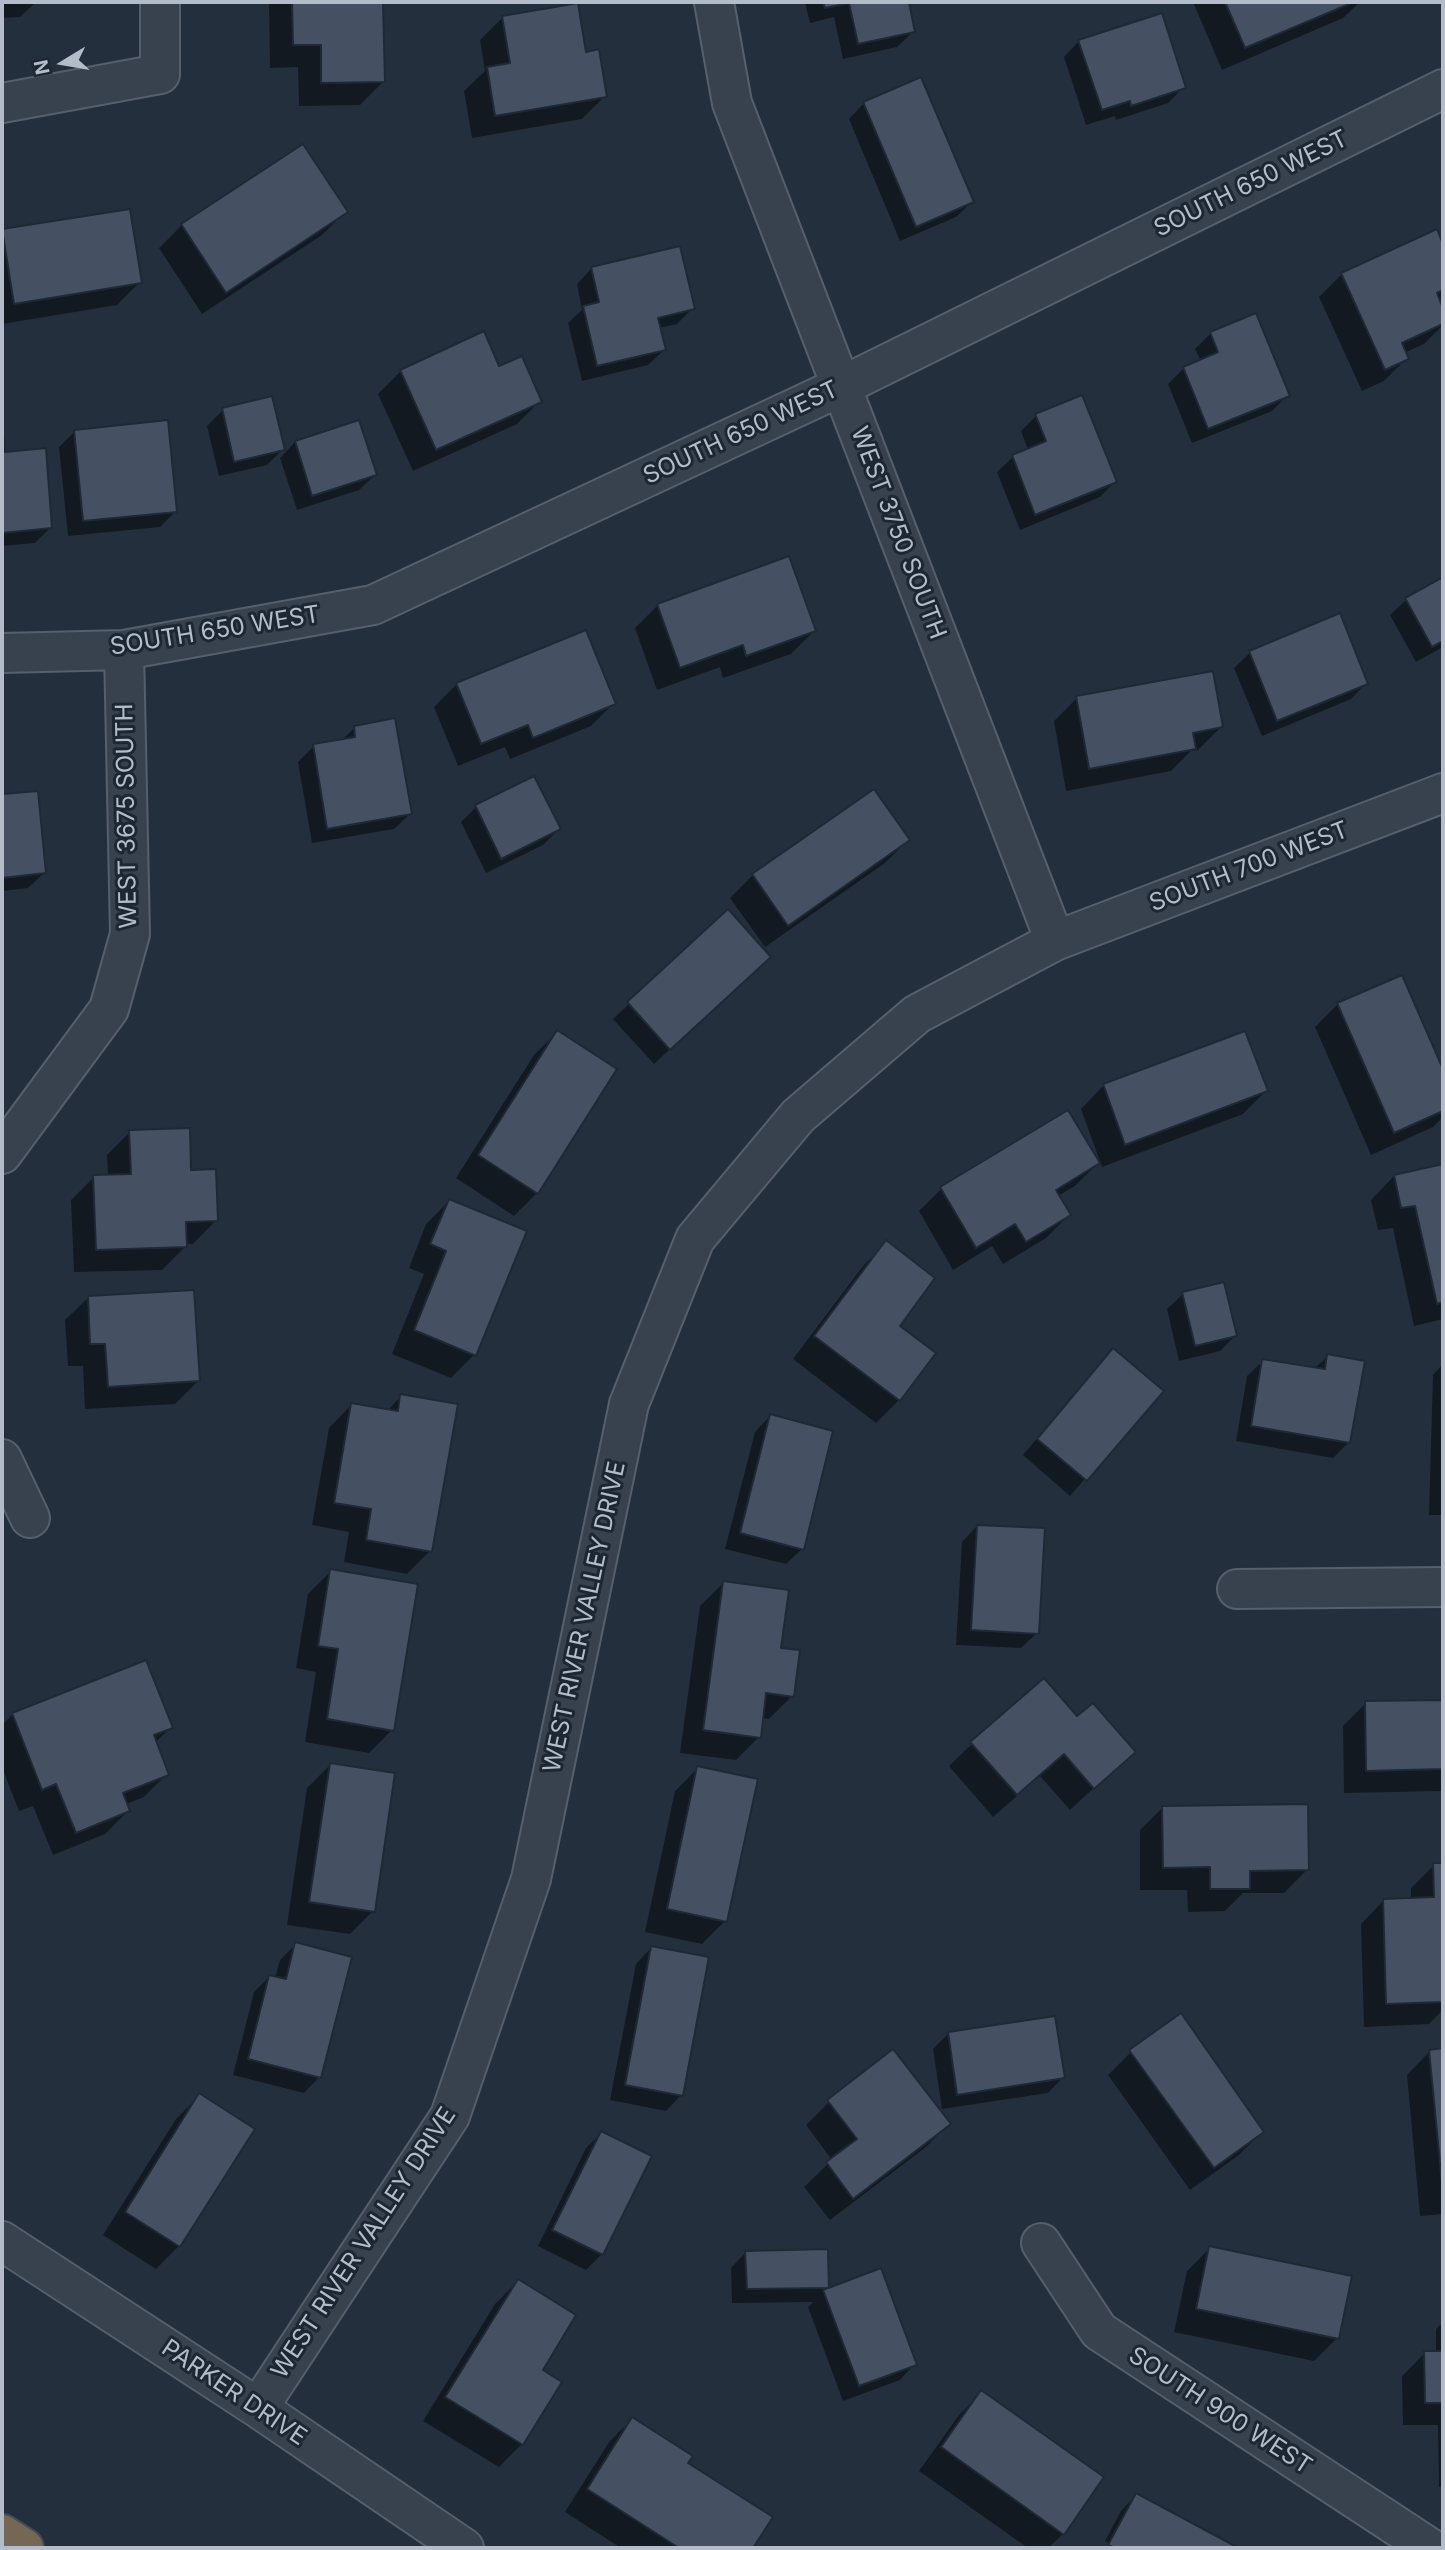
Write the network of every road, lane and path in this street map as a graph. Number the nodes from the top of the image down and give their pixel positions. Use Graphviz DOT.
graph roads {
  1 [pos="160,2"];
  2 [pos="714,2"];
  3 [pos="1443,89"];
  4 [pos="2,103"];
  5 [pos="842,386"];
  6 [pos="124,650"];
  7 [pos="2,653"];
  8 [pos="1443,793"];
  9 [pos="1055,941"];
  10 [pos="2,1154"];
  11 [pos="2,1459"];
  12 [pos="30,1518"];
  13 [pos="1443,1587"];
  14 [pos="1237,1589"];
  15 [pos="2,2241"];
  16 [pos="1041,2243"];
  17 [pos="258,2408"];
  18 [pos="2,2534"];
  19 [pos="24,2548"];
  20 [pos="464,2548"];
  21 [pos="1430,2548"];
  1 -- 4 [label="street"];
  2 -- 5 [label="street, WEST 3750 SOUTH"];
  3 -- 5 [label="street, SOUTH 650 WEST"];
  5 -- 6 [label="street, SOUTH 650 WEST"];
  5 -- 9 [label="street, WEST 3750 SOUTH"];
  6 -- 7 [label="street, SOUTH 650 WEST"];
  6 -- 10 [label="street, WEST 3675 SOUTH"];
  8 -- 9 [label="street, SOUTH 700 WEST"];
  9 -- 17 [label="street, WEST RIVER VALLEY DRIVE"];
  11 -- 12 [label="street"];
  13 -- 14 [label="street"];
  15 -- 17 [label="street, PARKER DRIVE"];
  16 -- 21 [label="street, SOUTH 900 WEST"];
  17 -- 20 [label="street, PARKER DRIVE"];
  18 -- 19 [label="highway"];
}
